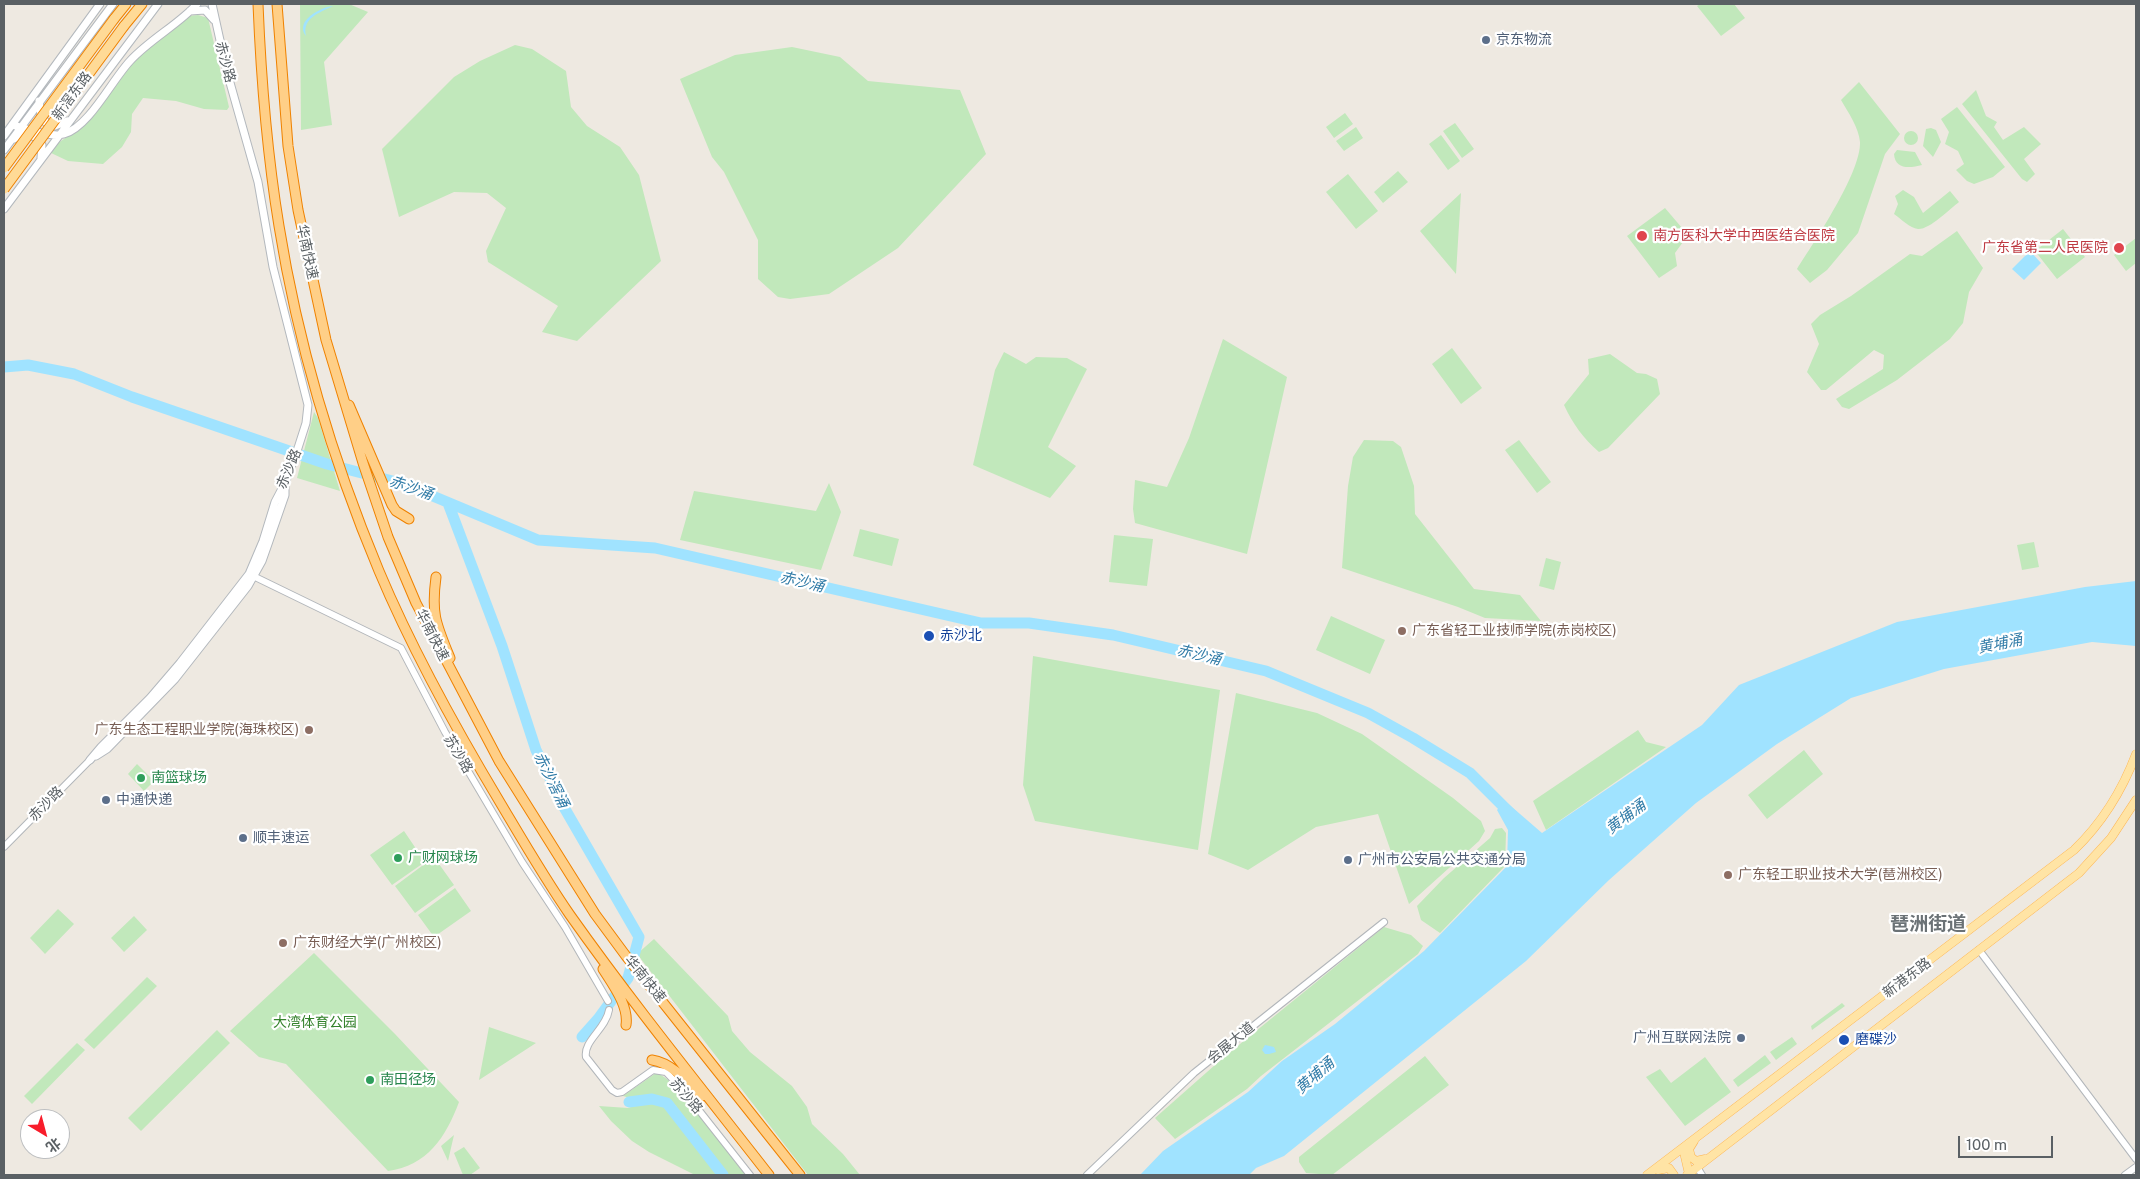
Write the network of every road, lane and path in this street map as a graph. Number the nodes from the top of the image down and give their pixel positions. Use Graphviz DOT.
graph roads {
  1 [pos="100,4"];
  2 [pos="112,4"];
  3 [pos="126,4"];
  4 [pos="142,4"];
  5 [pos="158,4"];
  6 [pos="197,4"];
  7 [pos="212,4"];
  8 [pos="258,4"];
  9 [pos="277,4"];
  10 [pos="190,11"];
  11 [pos="214,20"];
  12 [pos="39,101"];
  13 [pos="73,116"];
  14 [pos="12,125"];
  15 [pos="20,127"];
  16 [pos="58,136"];
  17 [pos="7,139"];
  18 [pos="4,150"];
  19 [pos="41,158"];
  20 [pos="4,168"];
  21 [pos="4,189"];
  22 [pos="4,209"];
  23 [pos="335,372"];
  24 [pos="408,519"];
  25 [pos="252,575"];
  26 [pos="436,577"];
  27 [pos="465,698"];
  28 [pos="2136,754"];
  29 [pos="90,760"];
  30 [pos="2136,800"];
  31 [pos="4,847"];
  32 [pos="1384,922"];
  33 [pos="1979,950"];
  34 [pos="608,972"];
  35 [pos="608,1001"];
  36 [pos="609,1010"];
  37 [pos="627,1021"];
  38 [pos="652,1060"];
  39 [pos="724,1117"];
  40 [pos="1695,1139"];
  41 [pos="1683,1148"];
  42 [pos="1710,1157"];
  43 [pos="2136,1159"];
  44 [pos="2136,1166"];
  45 [pos="1697,1168"];
  46 [pos="1649,1174"];
  47 [pos="1688,1174"];
  48 [pos="750,1175"];
  49 [pos="769,1175"];
  50 [pos="800,1175"];
  51 [pos="1087,1175"];
  52 [pos="1674,1175"];
  53 [pos="1702,1175"];
  54 [pos="2125,1175"];
  1 -- 14 [label="main road"];
  2 -- 12 [label="main road"];
  3 -- 20 [label="highway, 新滘东路, bridge"];
  4 -- 21 [label="highway, 新滘东路, bridge"];
  5 -- 13 [label="main road"];
  6 -- 10 [label="main road"];
  7 -- 11 [label="main road, 赤沙路"];
  8 -- 34 [label="highway, 华南快速"];
  9 -- 23 [label="highway, 华南快速"];
  10 -- 11 [label="main road"];
  10 -- 16 [label="main road"];
  11 -- 25 [label="main road, 赤沙路"];
  12 -- 13 [label="main road"];
  12 -- 15 [label="main road"];
  13 -- 16 [label="main road"];
  14 -- 15 [label="main road"];
  14 -- 17 [label="main road"];
  15 -- 16 [label="main road"];
  15 -- 17 [label="main road"];
  16 -- 19 [label="main road"];
  17 -- 18 [label="main road"];
  17 -- 19 [label="main road"];
  19 -- 22 [label="main road"];
  23 -- 24 [label="highway"];
  23 -- 27 [label="highway, 华南快速"];
  25 -- 29 [label="main road, 赤沙路"];
  25 -- 35 [label="street, 苏沙路"];
  26 -- 27 [label="highway"];
  27 -- 50 [label="highway, 华南快速"];
  28 -- 40 [label="main road, 新港东路"];
  29 -- 31 [label="street, 赤沙路"];
  30 -- 33 [label="main road, 新港东路"];
  32 -- 51 [label="street, 会展大道"];
  33 -- 42 [label="main road, 新港东路"];
  33 -- 43 [label="street"];
  34 -- 37 [label="highway"];
  34 -- 39 [label="highway, 华南快速"];
  36 -- 48 [label="street, 苏沙路"];
  38 -- 39 [label="highway"];
  39 -- 49 [label="highway, 华南快速"];
  40 -- 41 [label="main road, 新港东路"];
  40 -- 42 [label="main road"];
  41 -- 46 [label="main road, 新港东路"];
  41 -- 47 [label="main road"];
  42 -- 45 [label="main road, 新港东路"];
  44 -- 54 [label="street"];
  45 -- 47 [label="main road, 新港东路"];
  45 -- 53 [label="street"];
  46 -- 52 [label="main road"];
}
